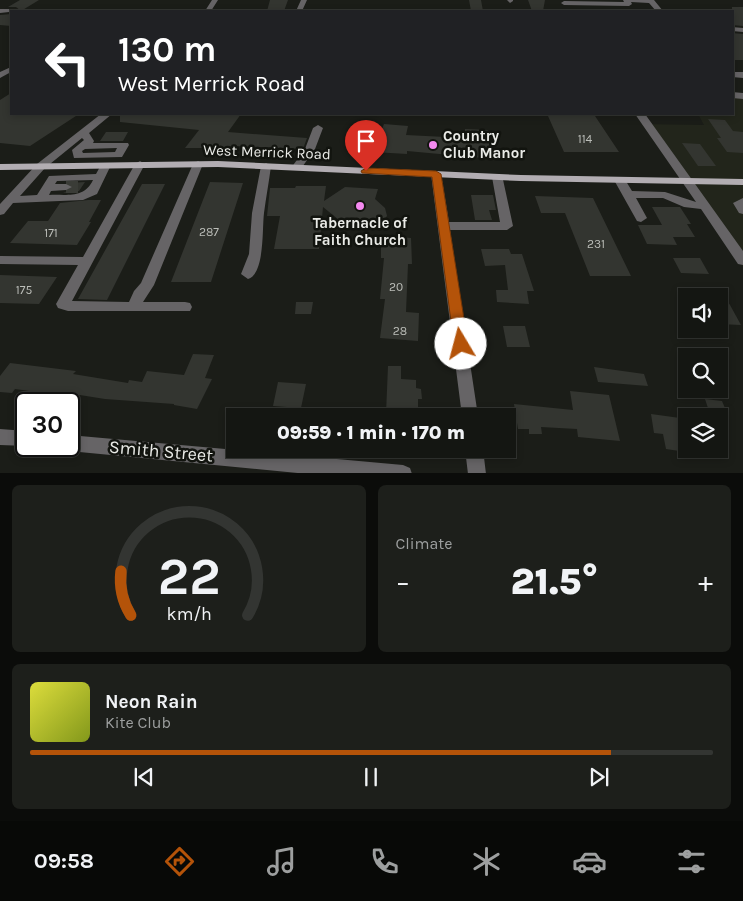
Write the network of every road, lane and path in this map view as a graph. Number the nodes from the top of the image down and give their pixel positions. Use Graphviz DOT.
graph roads {
  1 [pos="563,1"];
  2 [pos="659,10"];
  3 [pos="106,115"];
  4 [pos="641,115"];
  5 [pos="318,128"];
  6 [pos="83,132"];
  7 [pos="63,148"];
  8 [pos="85,152"];
  9 [pos="110,155"];
  10 [pos="140,164"];
  11 [pos="198,164"];
  12 [pos="41,166"];
  13 [pos="60,166"];
  14 [pos="266,166"];
  15 [pos="0,167"];
  16 [pos="296,168"];
  17 [pos="436,174"];
  18 [pos="498,176"];
  19 [pos="620,180"];
  20 [pos="656,181"];
  21 [pos="98,182"];
  22 [pos="687,182"];
  23 [pos="743,182"];
  24 [pos="24,183"];
  25 [pos="50,183"];
  26 [pos="66,187"];
  27 [pos="82,187"];
  28 [pos="628,194"];
  29 [pos="664,195"];
  30 [pos="41,199"];
  31 [pos="10,200"];
  32 [pos="743,201"];
  33 [pos="704,206"];
  34 [pos="743,210"];
  35 [pos="0,211"];
  36 [pos="641,218"];
  37 [pos="444,226"];
  38 [pos="0,260"];
  39 [pos="86,261"];
  40 [pos="743,261"];
  41 [pos="248,274"];
  42 [pos="134,307"];
  43 [pos="185,307"];
  44 [pos="469,408"];
  45 [pos="0,437"];
  46 [pos="15,438"];
  47 [pos="80,444"];
  48 [pos="475,458"];
  49 [pos="392,473"];
  50 [pos="477,473"];
  1 -- 2 [label="street"];
  3 -- 6 [label="street"];
  4 -- 22 [label="street"];
  5 -- 16 [label="street"];
  6 -- 7 [label="street"];
  6 -- 8 [label="street"];
  7 -- 8 [label="street"];
  7 -- 12 [label="street"];
  8 -- 9 [label="main road, West Merrick Road"];
  8 -- 9 [label="street"];
  8 -- 13 [label="main road, West Merrick Road"];
  9 -- 10 [label="main road, West Merrick Road"];
  9 -- 21 [label="street"];
  10 -- 11 [label="main road, West Merrick Road"];
  10 -- 39 [label="street"];
  11 -- 14 [label="main road, West Merrick Road"];
  11 -- 42 [label="street"];
  12 -- 13 [label="main road, West Merrick Road"];
  12 -- 15 [label="main road, West Merrick Road"];
  12 -- 24 [label="street"];
  13 -- 25 [label="street"];
  14 -- 16 [label="main road, West Merrick Road"];
  14 -- 41 [label="street"];
  16 -- 17 [label="main road, West Merrick Road"];
  17 -- 18 [label="main road, West Merrick Road"];
  17 -- 37 [label="street"];
  18 -- 19 [label="main road, West Merrick Road"];
  18 -- 37 [label="street"];
  19 -- 20 [label="main road, West Merrick Road"];
  19 -- 28 [label="street"];
  20 -- 22 [label="main road, West Merrick Road"];
  20 -- 29 [label="street"];
  21 -- 25 [label="street"];
  21 -- 27 [label="street"];
  21 -- 30 [label="street"];
  22 -- 23 [label="main road, West Merrick Road"];
  22 -- 33 [label="street"];
  24 -- 25 [label="street"];
  24 -- 31 [label="street"];
  25 -- 26 [label="street"];
  25 -- 30 [label="street"];
  28 -- 29 [label="street"];
  28 -- 36 [label="street"];
  29 -- 33 [label="street"];
  30 -- 31 [label="street"];
  31 -- 35 [label="street"];
  32 -- 34 [label="street"];
  33 -- 40 [label="street"];
  37 -- 44 [label="street"];
  38 -- 39 [label="street"];
  39 -- 42 [label="street"];
  42 -- 43 [label="street"];
  45 -- 46 [label="street"];
  47 -- 49 [label="street, Smith Street"];
  48 -- 50 [label="street"];
}
